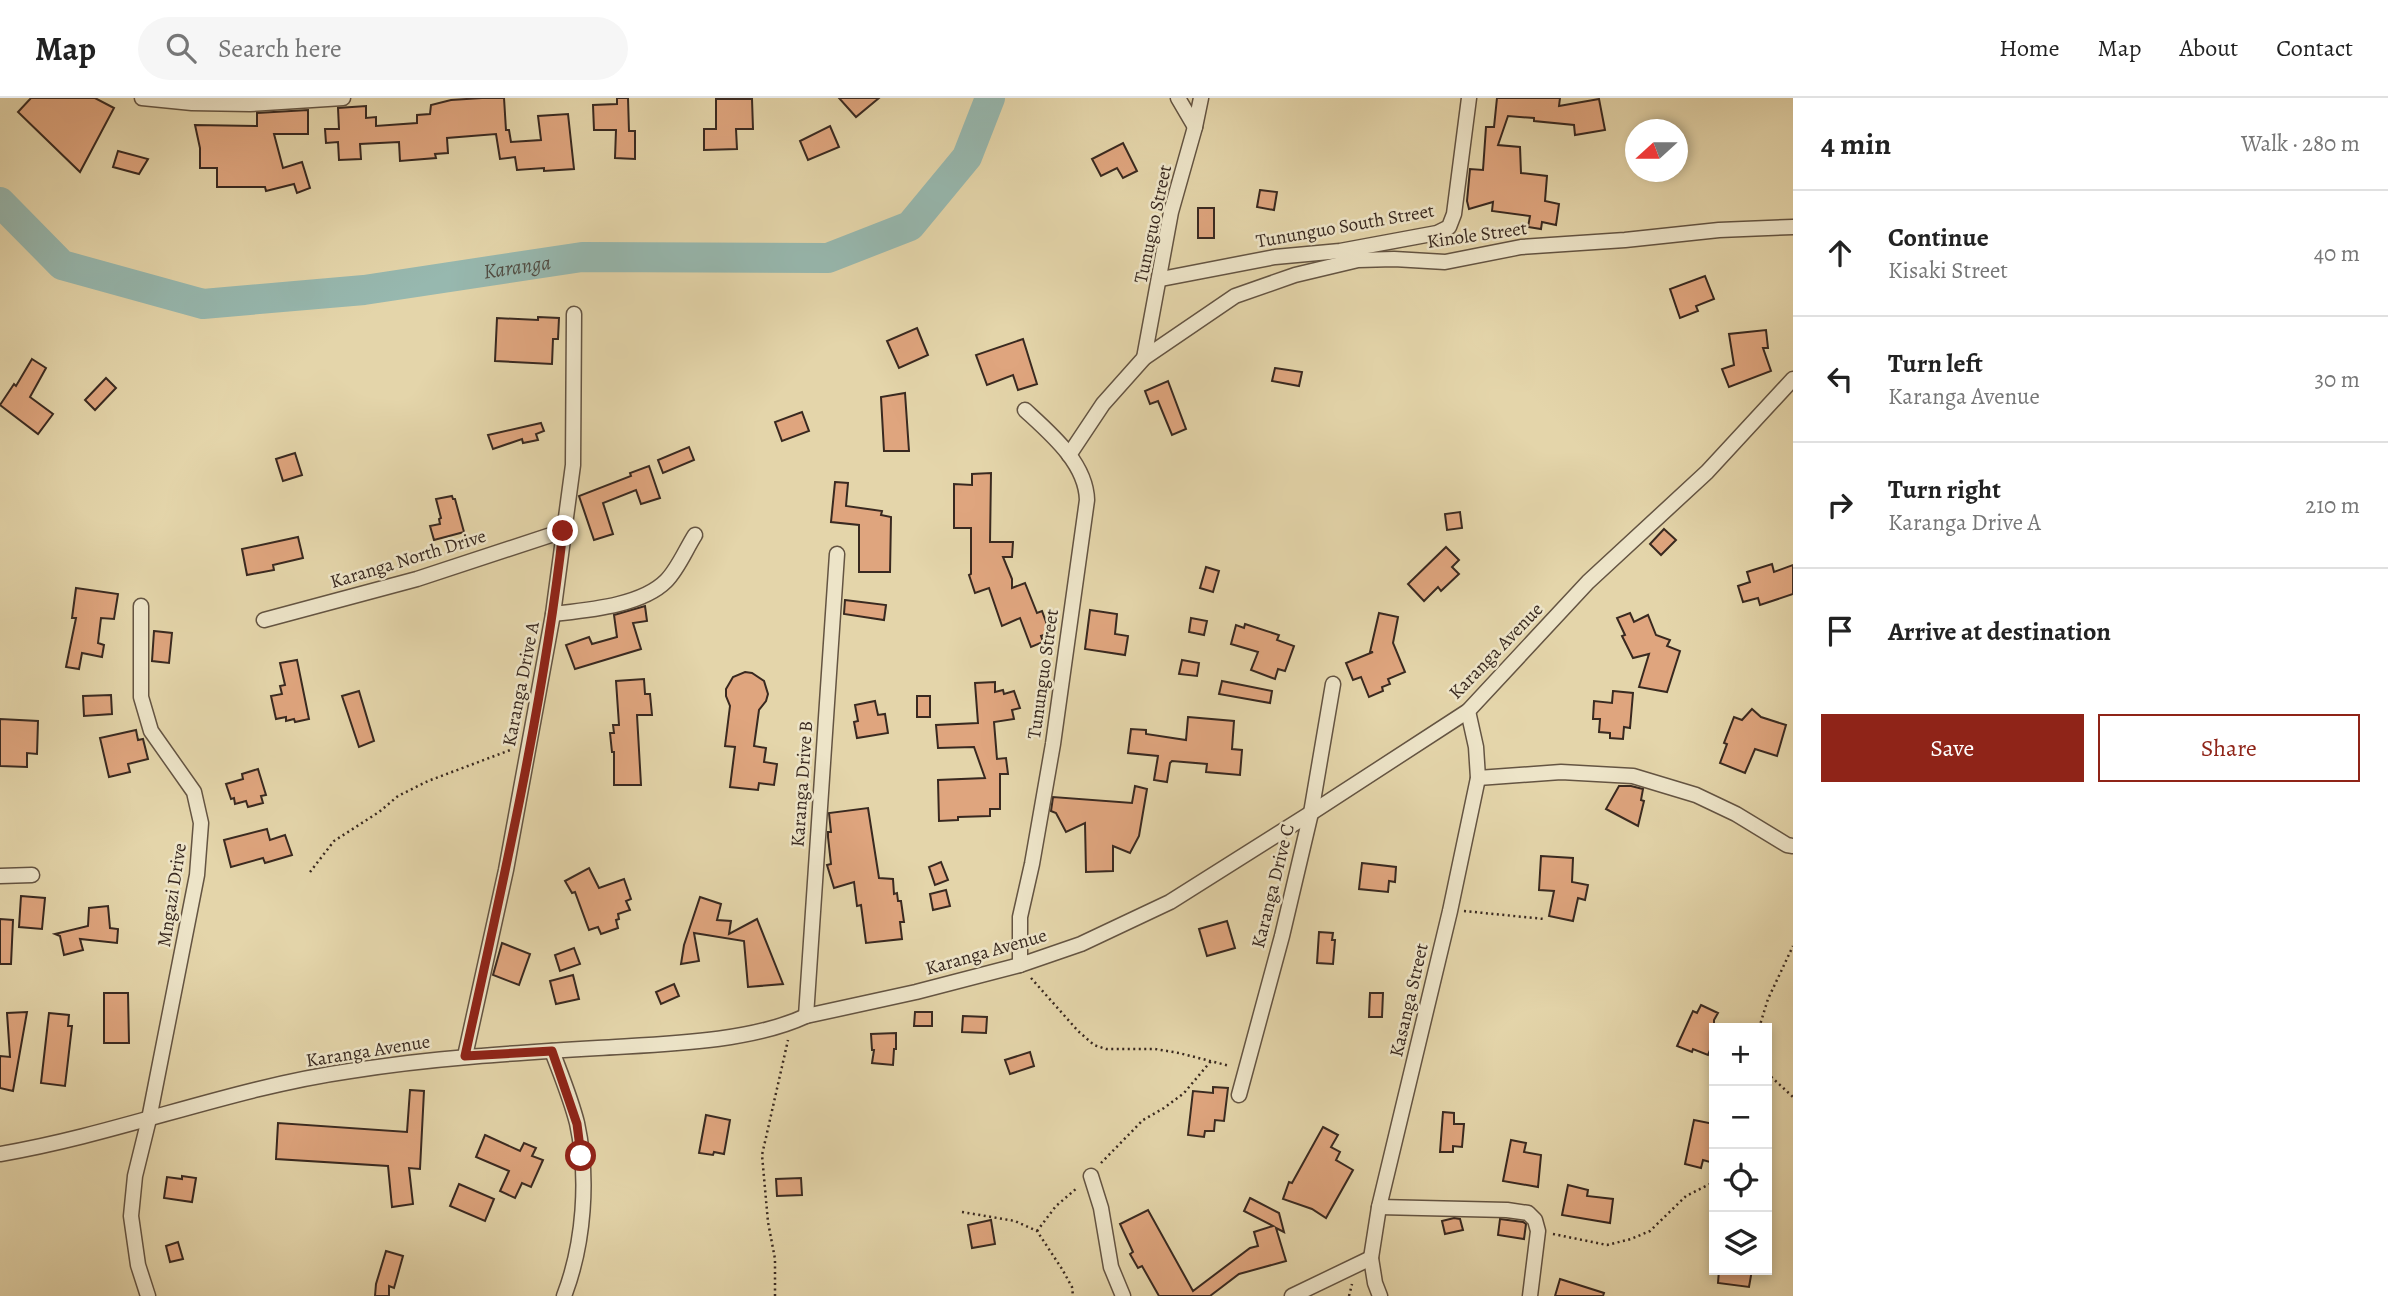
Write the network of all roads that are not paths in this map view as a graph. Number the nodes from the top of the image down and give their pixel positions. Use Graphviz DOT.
graph roads {
  1 [pos="142,98"];
  2 [pos="343,98"];
  3 [pos="1178,98"];
  4 [pos="1201,98"];
  5 [pos="1469,98"];
  6 [pos="1195,127"];
  7 [pos="1793,227"];
  8 [pos="1161,279"];
  9 [pos="574,314"];
  10 [pos="1144,358"];
  11 [pos="1793,380"];
  12 [pos="1025,410"];
  13 [pos="1069,455"];
  14 [pos="563,531"];
  15 [pos="695,535"];
  16 [pos="837,554"];
  17 [pos="141,606"];
  18 [pos="553,614"];
  19 [pos="264,620"];
  20 [pos="1333,684"];
  21 [pos="1468,711"];
  22 [pos="1478,778"];
  23 [pos="1311,813"];
  24 [pos="1793,846"];
  25 [pos="32,875"];
  26 [pos="0,876"];
  27 [pos="1020,965"];
  28 [pos="806,1016"];
  29 [pos="552,1051"];
  30 [pos="465,1056"];
  31 [pos="1239,1094"];
  32 [pos="149,1119"];
  33 [pos="0,1154"];
  34 [pos="1091,1176"];
  35 [pos="1379,1207"];
  36 [pos="1371,1258"];
  37 [pos="148,1296"];
  38 [pos="564,1296"];
  39 [pos="1122,1296"];
  40 [pos="1292,1296"];
  41 [pos="1380,1296"];
  42 [pos="1530,1296"];
  1 -- 2 [label="street"];
  3 -- 6 [label="street"];
  4 -- 6 [label="street, Tunuguo Street"];
  5 -- 8 [label="street, Tununguo South Street"];
  6 -- 8 [label="street, Tunuguo Street"];
  7 -- 10 [label="street, Kinole Street"];
  8 -- 10 [label="street, Tunuguo Street"];
  9 -- 14 [label="street, Karanga Drive A"];
  10 -- 13 [label="street, Kinole Street"];
  11 -- 21 [label="street, Karanga Avenue"];
  12 -- 13 [label="street, Tununguo Street"];
  13 -- 27 [label="street, Tununguo Street"];
  14 -- 18 [label="street, Karanga Drive A"];
  14 -- 19 [label="street, Karanga North Drive"];
  15 -- 18 [label="street"];
  16 -- 28 [label="street, Karanga Drive B"];
  17 -- 32 [label="street, Mngazi Drive"];
  18 -- 30 [label="street, Karanga Drive A"];
  20 -- 23 [label="street, Karanga Drive C"];
  21 -- 22 [label="street, Kasanga Street"];
  21 -- 23 [label="street, Karanga Avenue"];
  22 -- 24 [label="street"];
  22 -- 35 [label="street, Kasanga Street"];
  23 -- 27 [label="street, Karanga Avenue"];
  23 -- 31 [label="street, Karanga Drive C"];
  25 -- 26 [label="street"];
  27 -- 28 [label="street, Karanga Avenue"];
  28 -- 29 [label="street, Karanga Avenue"];
  29 -- 30 [label="street, Karanga Avenue"];
  29 -- 38 [label="street"];
  30 -- 32 [label="street, Karanga Avenue"];
  32 -- 33 [label="street, Karanga Avenue"];
  32 -- 37 [label="street, Mngazi Drive"];
  34 -- 39 [label="street"];
  35 -- 36 [label="street, Kasanga Street"];
  35 -- 42 [label="street"];
  36 -- 40 [label="street"];
  36 -- 41 [label="street, Kasanga Street"];
}
